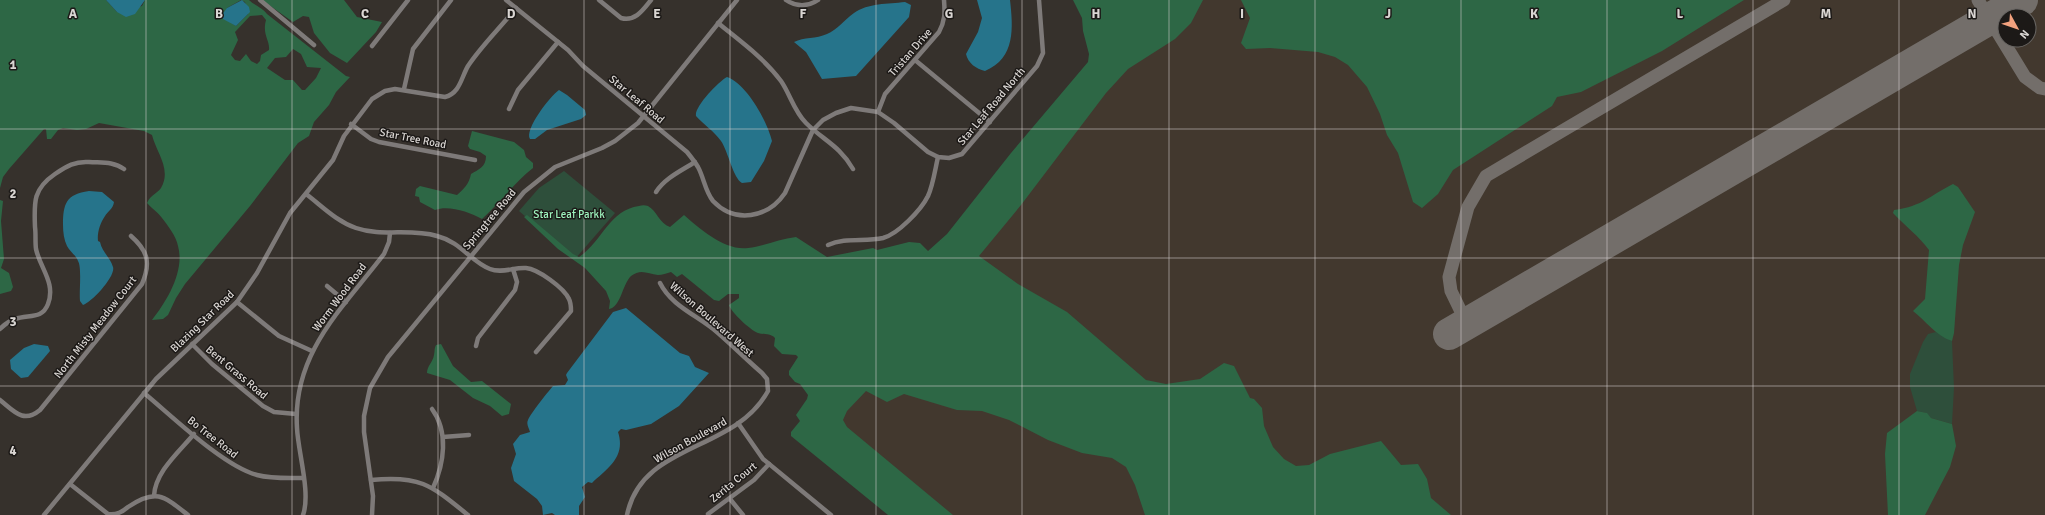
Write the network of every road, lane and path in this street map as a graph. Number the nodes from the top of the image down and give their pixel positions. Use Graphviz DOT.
graph roads {
  1 [pos="260,0"];
  2 [pos="408,0"];
  3 [pos="451,0"];
  4 [pos="506,0"];
  5 [pos="599,0"];
  6 [pos="651,0"];
  7 [pos="737,0"];
  8 [pos="786,0"];
  9 [pos="818,0"];
  10 [pos="944,0"];
  11 [pos="1039,0"];
  12 [pos="516,8"];
  13 [pos="718,23"];
  14 [pos="558,42"];
  15 [pos="314,45"];
  16 [pos="372,46"];
  17 [pos="915,60"];
  18 [pos="404,89"];
  19 [pos="509,109"];
  20 [pos="878,112"];
  21 [pos="644,116"];
  22 [pos="990,122"];
  23 [pos="351,124"];
  24 [pos="814,130"];
  25 [pos="938,157"];
  26 [pos="475,160"];
  27 [pos="695,162"];
  28 [pos="124,169"];
  29 [pos="853,169"];
  30 [pos="656,192"];
  31 [pos="306,194"];
  32 [pos="390,233"];
  33 [pos="131,236"];
  34 [pos="828,245"];
  35 [pos="470,255"];
  36 [pos="513,270"];
  37 [pos="660,283"];
  38 [pos="327,286"];
  39 [pos="237,302"];
  40 [pos="346,302"];
  41 [pos="0,330"];
  42 [pos="192,344"];
  43 [pos="476,346"];
  44 [pos="312,351"];
  45 [pos="536,352"];
  46 [pos="768,385"];
  47 [pos="144,393"];
  48 [pos="0,400"];
  49 [pos="432,409"];
  50 [pos="296,414"];
  51 [pos="738,423"];
  52 [pos="194,434"];
  53 [pos="469,435"];
  54 [pos="443,437"];
  55 [pos="769,464"];
  56 [pos="303,478"];
  57 [pos="371,480"];
  58 [pos="70,484"];
  59 [pos="433,488"];
  60 [pos="154,496"];
  61 [pos="730,498"];
  62 [pos="708,514"];
  63 [pos="44,515"];
  64 [pos="188,515"];
  65 [pos="303,515"];
  66 [pos="372,515"];
  67 [pos="468,515"];
  68 [pos="627,515"];
  69 [pos="743,515"];
  70 [pos="831,515"];
  1 -- 15 [label="street"];
  2 -- 16 [label="street"];
  3 -- 18 [label="street"];
  4 -- 12 [label="street, Star Leaf Road"];
  5 -- 6 [label="street"];
  7 -- 13 [label="street, Springtree Road"];
  8 -- 9 [label="street"];
  10 -- 17 [label="street, Tristan Drive"];
  11 -- 22 [label="street, Star Leaf Road North"];
  12 -- 14 [label="street, Star Leaf Road"];
  12 -- 18 [label="street"];
  13 -- 21 [label="street, Springtree Road"];
  13 -- 24 [label="street"];
  14 -- 19 [label="street"];
  14 -- 21 [label="street, Star Leaf Road"];
  17 -- 20 [label="street, Tristan Drive"];
  17 -- 22 [label="street"];
  18 -- 23 [label="street, Blazing Star Road"];
  20 -- 24 [label="street"];
  20 -- 25 [label="street"];
  21 -- 27 [label="street, Star Leaf Road"];
  21 -- 35 [label="street, Springtree Road"];
  22 -- 25 [label="street, Star Leaf Road North"];
  23 -- 26 [label="street, Star Tree Road"];
  23 -- 31 [label="street, Blazing Star Road"];
  24 -- 27 [label="street, Star Leaf Road"];
  24 -- 29 [label="street"];
  25 -- 34 [label="street"];
  27 -- 30 [label="street"];
  28 -- 41 [label="street"];
  31 -- 32 [label="street"];
  31 -- 39 [label="street, Blazing Star Road"];
  32 -- 35 [label="street"];
  32 -- 40 [label="street, Worm Wood Road"];
  33 -- 48 [label="street, North Misty Meadow Court"];
  35 -- 36 [label="street"];
  35 -- 57 [label="street, Springtree Road"];
  36 -- 43 [label="street"];
  36 -- 45 [label="street"];
  37 -- 46 [label="street, Wilson Boulevard West"];
  38 -- 40 [label="street"];
  39 -- 42 [label="street, Blazing Star Road"];
  39 -- 44 [label="street"];
  40 -- 44 [label="street, Worm Wood Road"];
  42 -- 47 [label="street, Blazing Star Road"];
  42 -- 50 [label="street, Bent Grass Road"];
  44 -- 50 [label="street, Worm Wood Road"];
  46 -- 51 [label="street, Wilson Boulevard"];
  47 -- 52 [label="street, Bo Tree Road"];
  47 -- 58 [label="street, Blazing Star Road"];
  49 -- 54 [label="street"];
  50 -- 56 [label="street, Worm Wood Road"];
  51 -- 55 [label="street"];
  51 -- 68 [label="street, Wilson Boulevard"];
  52 -- 56 [label="street, Bo Tree Road"];
  52 -- 60 [label="street"];
  53 -- 54 [label="street"];
  54 -- 59 [label="street"];
  55 -- 61 [label="street, Zerita Court"];
  55 -- 70 [label="street"];
  56 -- 65 [label="street, Worm Wood Road"];
  57 -- 59 [label="street"];
  57 -- 66 [label="street, Springtree Road"];
  58 -- 60 [label="street"];
  58 -- 63 [label="street, Blazing Star Road"];
  59 -- 67 [label="street"];
  60 -- 64 [label="street"];
  61 -- 62 [label="street, Zerita Court"];
  61 -- 69 [label="street"];
}
